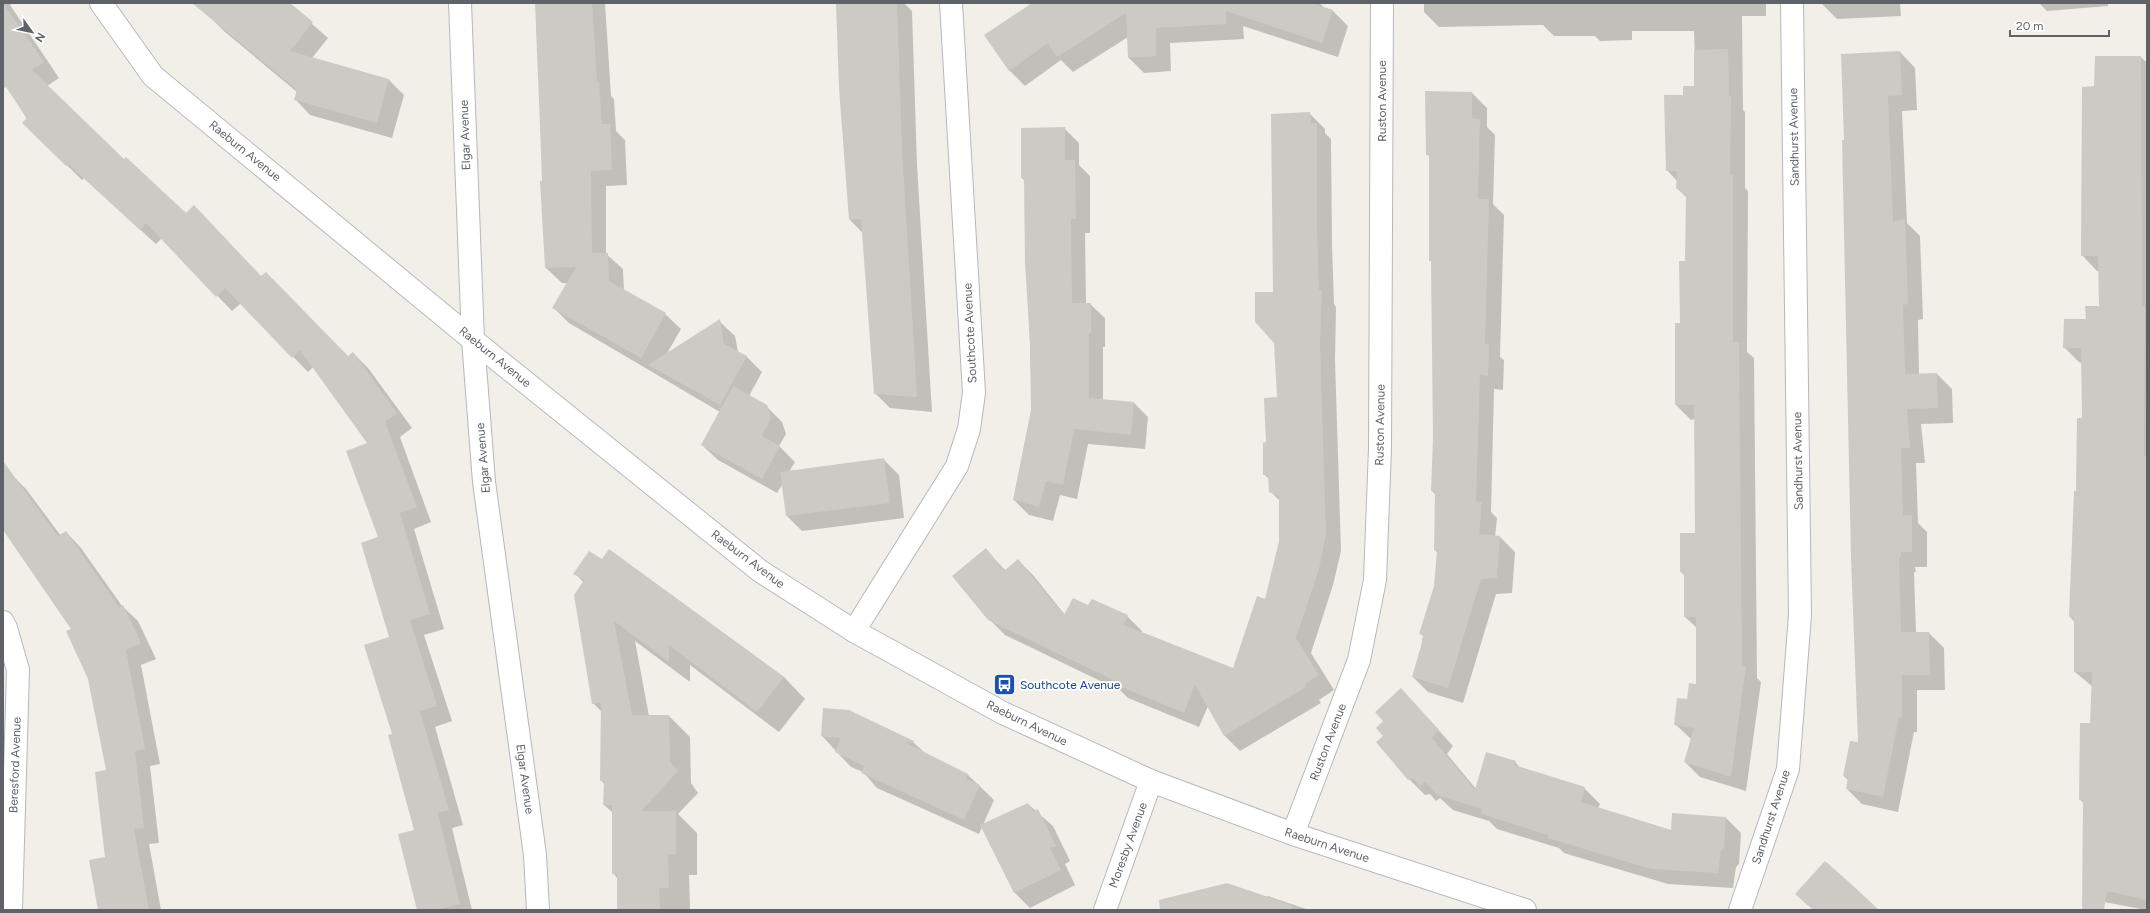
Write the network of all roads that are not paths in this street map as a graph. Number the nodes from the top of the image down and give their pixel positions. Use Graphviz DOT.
graph roads {
  1 [pos="101,3"];
  2 [pos="460,3"];
  3 [pos="951,3"];
  4 [pos="1382,3"];
  5 [pos="1792,3"];
  6 [pos="474,340"];
  7 [pos="3,622"];
  8 [pos="854,631"];
  9 [pos="1150,780"];
  10 [pos="1292,834"];
  11 [pos="11,910"];
  12 [pos="538,910"];
  13 [pos="1104,910"];
  14 [pos="1524,910"];
  15 [pos="1740,910"];
  1 -- 6 [label="street, Raeburn Avenue"];
  2 -- 6 [label="street, Elgar Avenue"];
  3 -- 8 [label="street, Southcote Avenue"];
  4 -- 10 [label="street, Ruston Avenue"];
  5 -- 15 [label="street, Sandhurst Avenue"];
  6 -- 8 [label="street, Raeburn Avenue"];
  6 -- 12 [label="street, Elgar Avenue"];
  7 -- 11 [label="street, Beresford Avenue"];
  8 -- 9 [label="street, Raeburn Avenue"];
  9 -- 10 [label="street, Raeburn Avenue"];
  9 -- 13 [label="street, Moresby Avenue"];
  10 -- 14 [label="street, Raeburn Avenue"];
}
